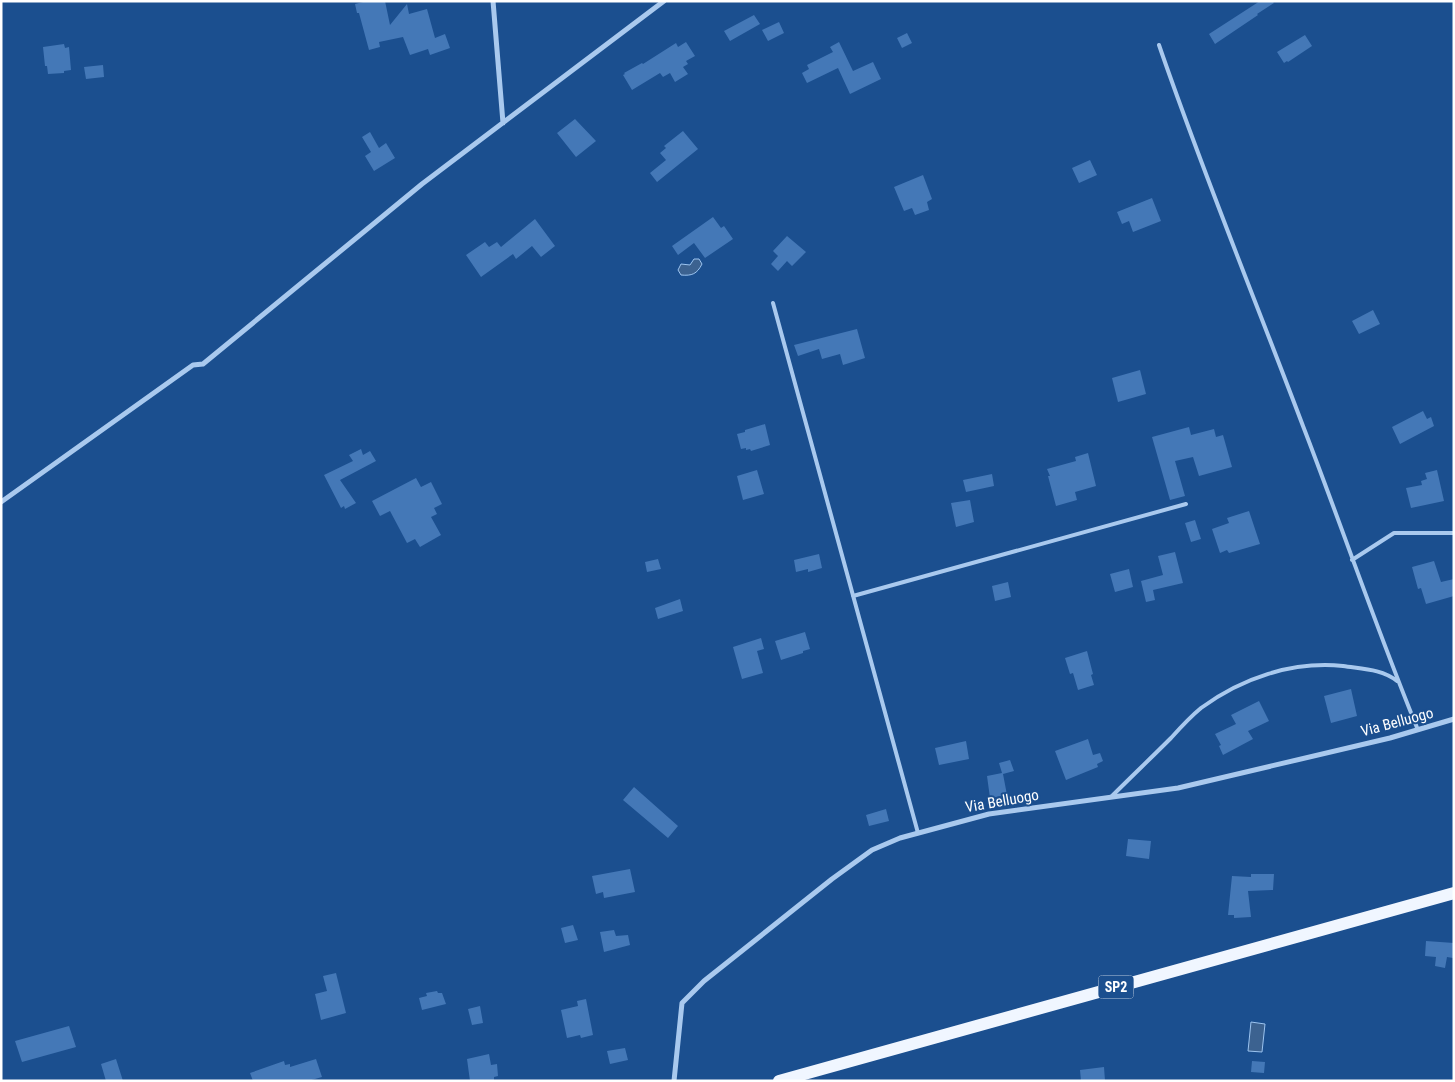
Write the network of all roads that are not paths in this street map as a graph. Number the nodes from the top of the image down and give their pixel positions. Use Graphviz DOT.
graph roads {
  1 [pos="493,1"];
  2 [pos="664,1"];
  3 [pos="1159,44"];
  4 [pos="503,123"];
  5 [pos="773,303"];
  6 [pos="1,502"];
  7 [pos="1186,504"];
  8 [pos="1454,533"];
  9 [pos="1352,560"];
  10 [pos="853,596"];
  11 [pos="1399,682"];
  12 [pos="1454,719"];
  13 [pos="1418,730"];
  14 [pos="1112,797"];
  15 [pos="918,833"];
  16 [pos="1454,893"];
  17 [pos="674,1081"];
  18 [pos="779,1081"];
  1 -- 4 [label="street"];
  2 -- 4 [label="street"];
  3 -- 9 [label="lane"];
  4 -- 6 [label="street"];
  5 -- 10 [label="lane"];
  7 -- 10 [label="lane"];
  8 -- 9 [label="lane"];
  9 -- 11 [label="lane"];
  10 -- 15 [label="lane"];
  11 -- 13 [label="lane"];
  11 -- 14 [label="lane"];
  12 -- 13 [label="street, Via Belluogo"];
  13 -- 14 [label="street, Via Belluogo"];
  14 -- 15 [label="street, Via Belluogo"];
  15 -- 17 [label="street, Via Belluogo"];
  16 -- 18 [label="main road, SP2"];
}
